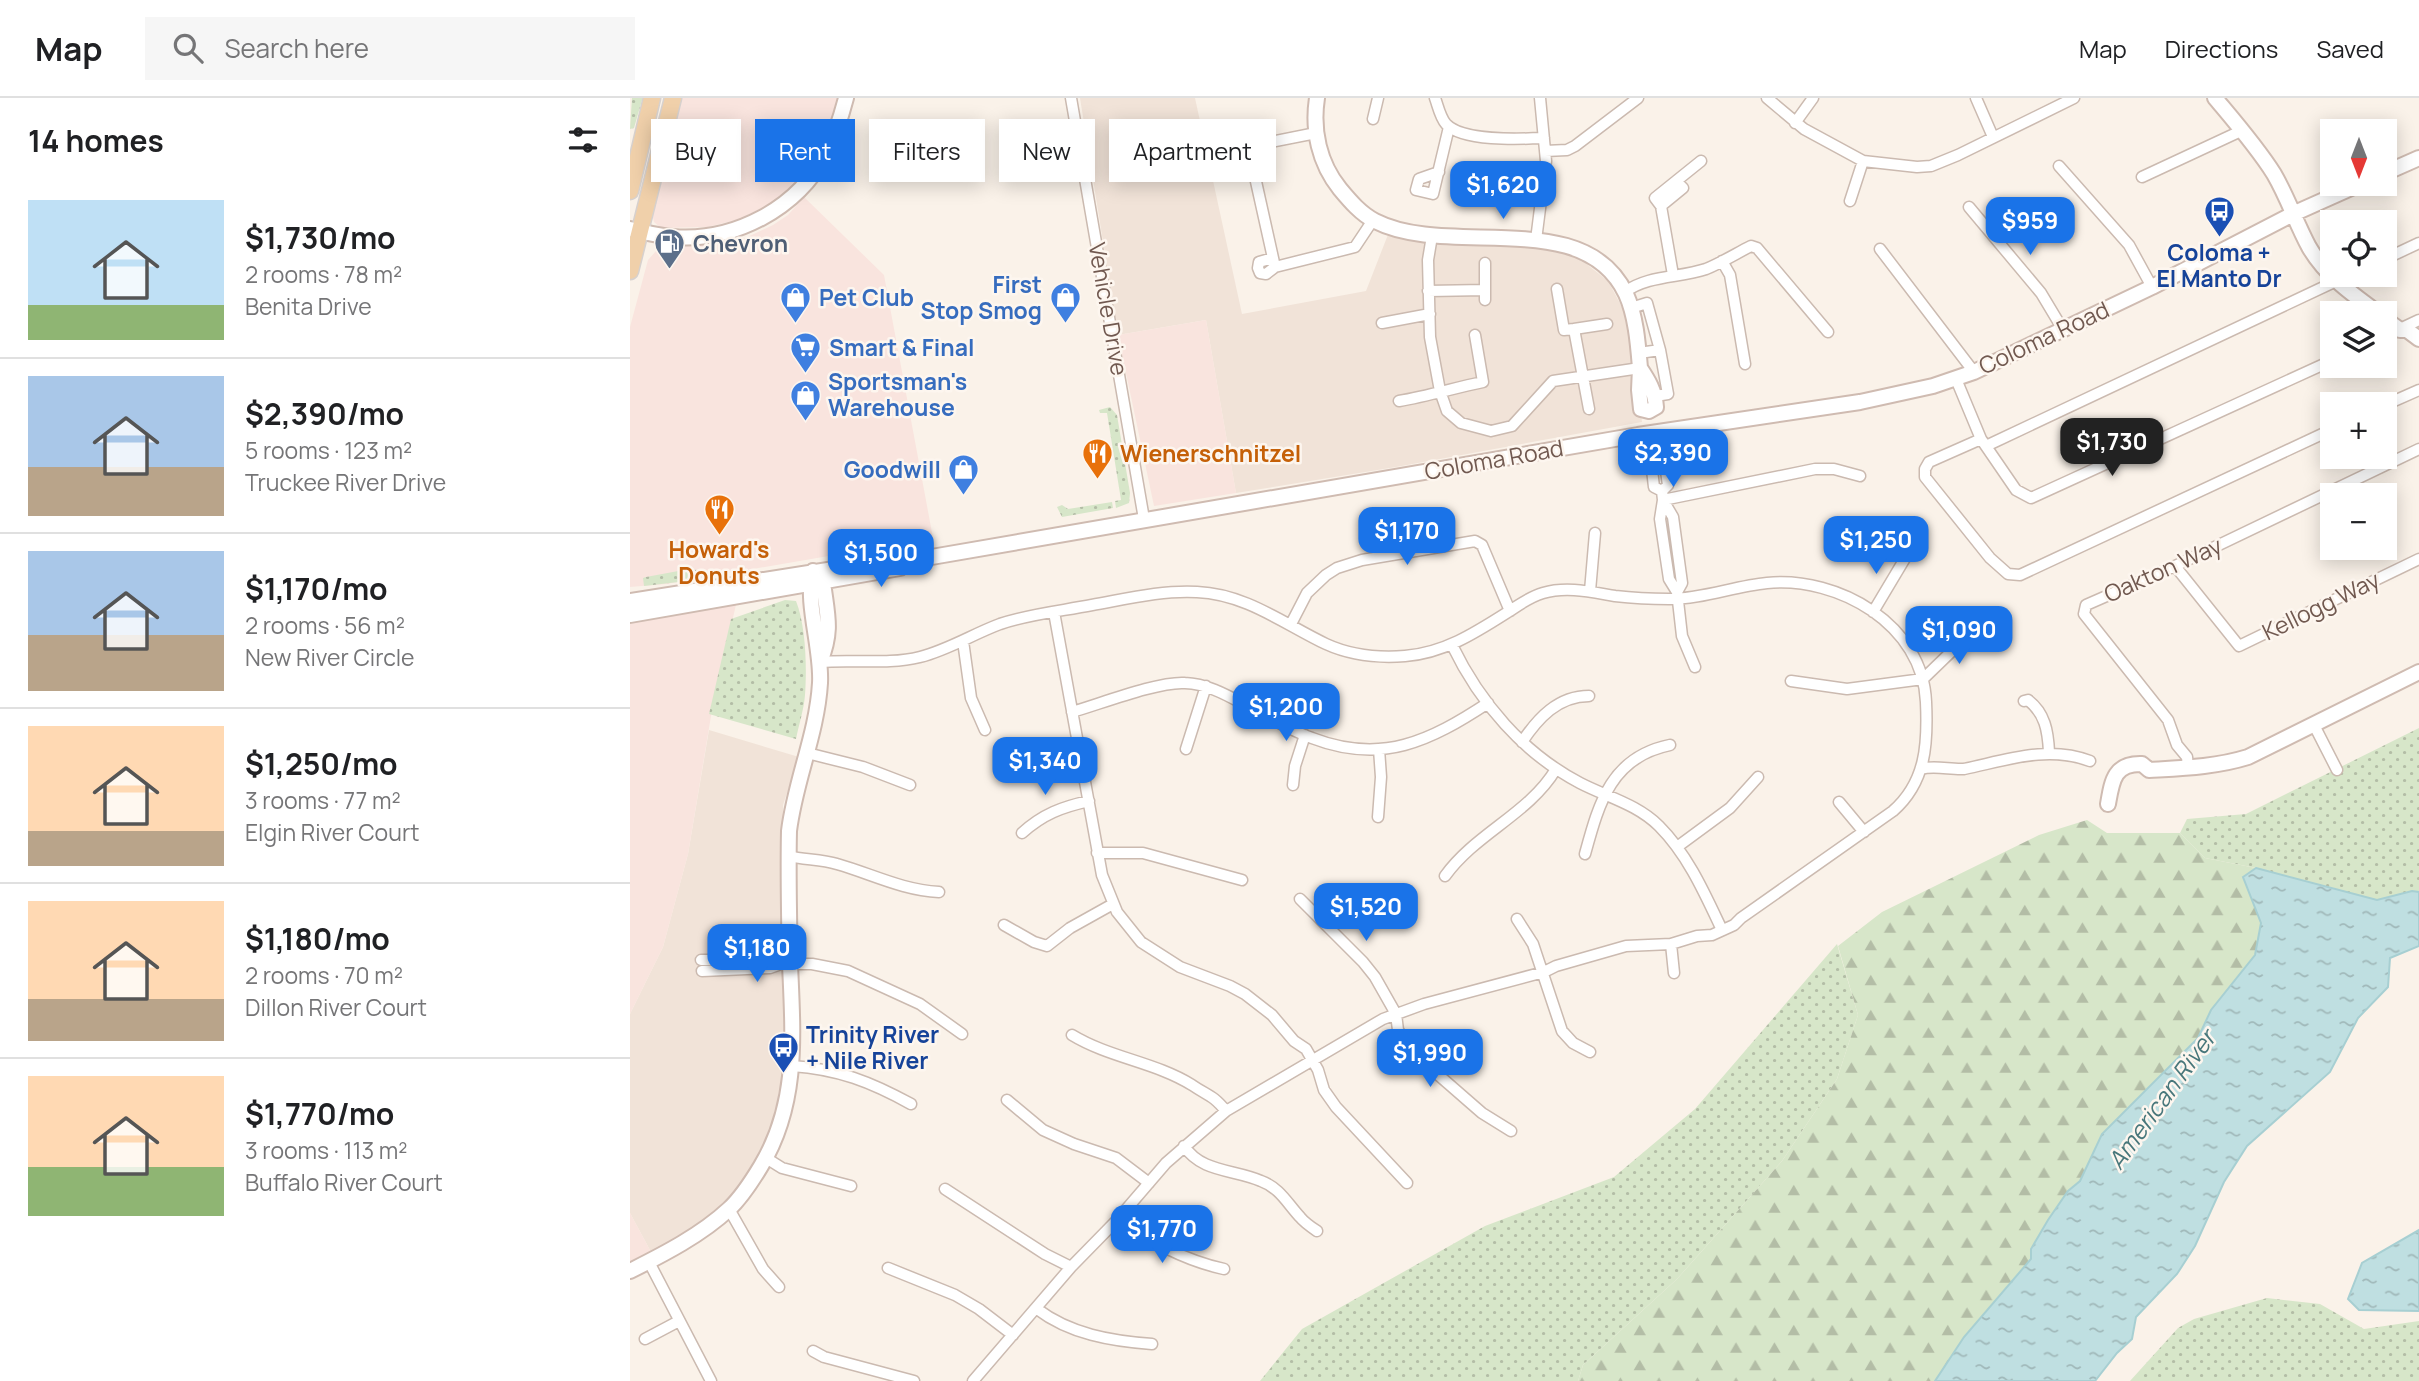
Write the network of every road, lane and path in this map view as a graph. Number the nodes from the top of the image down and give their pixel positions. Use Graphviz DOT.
graph roads {
  1 [pos="652,98"];
  2 [pos="674,98"];
  3 [pos="846,98"];
  4 [pos="1071,98"];
  5 [pos="1317,98"];
  6 [pos="1378,98"];
  7 [pos="1435,98"];
  8 [pos="1540,98"];
  9 [pos="1638,98"];
  10 [pos="1767,98"];
  11 [pos="1813,98"];
  12 [pos="1976,98"];
  13 [pos="2074,98"];
  14 [pos="2216,98"];
  15 [pos="1373,119"];
  16 [pos="1795,123"];
  17 [pos="1449,127"];
  18 [pos="2243,130"];
  19 [pos="1316,133"];
  20 [pos="1993,137"];
  21 [pos="1544,138"];
  22 [pos="1545,151"];
  23 [pos="2419,158"];
  24 [pos="1701,161"];
  25 [pos="1863,162"];
  26 [pos="2059,166"];
  27 [pos="2398,167"];
  28 [pos="1438,172"];
  29 [pos="2142,177"];
  30 [pos="630,191"];
  31 [pos="2334,196"];
  32 [pos="1850,201"];
  33 [pos="1969,207"];
  34 [pos="2295,214"];
  35 [pos="1373,220"];
  36 [pos="635,230"];
  37 [pos="1432,236"];
  38 [pos="1536,240"];
  39 [pos="2419,243"];
  40 [pos="1880,249"];
  41 [pos="2397,253"];
  42 [pos="2320,257"];
  43 [pos="1722,261"];
  44 [pos="1485,263"];
  45 [pos="630,271"];
  46 [pos="1673,275"];
  47 [pos="2152,287"];
  48 [pos="2320,287"];
  49 [pos="2352,287"];
  50 [pos="1557,289"];
  51 [pos="1428,291"];
  52 [pos="1625,292"];
  53 [pos="2366,301"];
  54 [pos="1631,308"];
  55 [pos="1430,314"];
  56 [pos="2419,320"];
  57 [pos="1382,323"];
  58 [pos="1607,324"];
  59 [pos="2062,328"];
  60 [pos="2397,328"];
  61 [pos="1574,329"];
  62 [pos="2400,330"];
  63 [pos="2397,331"];
  64 [pos="1828,332"];
  65 [pos="1475,335"];
  66 [pos="2419,339"];
  67 [pos="1660,350"];
  68 [pos="1639,360"];
  69 [pos="1745,364"];
  70 [pos="2320,366"];
  71 [pos="1974,372"];
  72 [pos="1582,375"];
  73 [pos="1956,379"];
  74 [pos="2419,390"];
  75 [pos="1440,391"];
  76 [pos="1655,396"];
  77 [pos="2397,400"];
  78 [pos="1399,401"];
  79 [pos="1589,409"];
  80 [pos="1649,411"];
  81 [pos="1654,433"];
  82 [pos="2320,435"];
  83 [pos="1983,442"];
  84 [pos="2419,449"];
  85 [pos="1860,476"];
  86 [pos="1662,496"];
  87 [pos="1144,519"];
  88 [pos="1595,533"];
  89 [pos="1906,555"];
  90 [pos="2419,559"];
  91 [pos="2175,566"];
  92 [pos="815,579"];
  93 [pos="1590,591"];
  94 [pos="1678,595"];
  95 [pos="630,601"];
  96 [pos="1510,611"];
  97 [pos="1054,612"];
  98 [pos="1873,612"];
  99 [pos="630,615"];
  100 [pos="1291,624"];
  101 [pos="1968,630"];
  102 [pos="963,641"];
  103 [pos="1452,645"];
  104 [pos="820,662"];
  105 [pos="1695,667"];
  106 [pos="2419,672"];
  107 [pos="1923,680"];
  108 [pos="1791,681"];
  109 [pos="1206,686"];
  110 [pos="1589,696"];
  111 [pos="2024,701"];
  112 [pos="1488,703"];
  113 [pos="1072,712"];
  114 [pos="2314,725"];
  115 [pos="985,730"];
  116 [pos="1305,736"];
  117 [pos="1522,742"];
  118 [pos="1670,745"];
  119 [pos="1186,749"];
  120 [pos="1379,749"];
  121 [pos="2049,752"];
  122 [pos="807,753"];
  123 [pos="2090,761"];
  124 [pos="2188,768"];
  125 [pos="1556,769"];
  126 [pos="1921,769"];
  127 [pos="2337,770"];
  128 [pos="1758,777"];
  129 [pos="910,785"];
  130 [pos="1293,785"];
  131 [pos="1604,795"];
  132 [pos="1089,801"];
  133 [pos="1839,802"];
  134 [pos="2108,804"];
  135 [pos="1378,817"];
  136 [pos="1864,832"];
  137 [pos="1022,833"];
  138 [pos="1678,847"];
  139 [pos="1097,853"];
  140 [pos="1585,854"];
  141 [pos="788,856"];
  142 [pos="1445,876"];
  143 [pos="1242,880"];
  144 [pos="939,892"];
  145 [pos="1300,899"];
  146 [pos="1113,904"];
  147 [pos="1517,919"];
  148 [pos="1004,925"];
  149 [pos="1722,930"];
  150 [pos="1671,944"];
  151 [pos="786,964"];
  152 [pos="702,965"];
  153 [pos="1544,972"];
  154 [pos="1674,973"];
  155 [pos="1396,1014"];
  156 [pos="962,1034"];
  157 [pos="1072,1035"];
  158 [pos="1590,1052"];
  159 [pos="1312,1059"];
  160 [pos="792,1066"];
  161 [pos="1007,1100"];
  162 [pos="911,1104"];
  163 [pos="1226,1111"];
  164 [pos="1511,1131"];
  165 [pos="1184,1146"];
  166 [pos="766,1158"];
  167 [pos="1149,1182"];
  168 [pos="1407,1184"];
  169 [pos="852,1186"];
  170 [pos="945,1189"];
  171 [pos="729,1209"];
  172 [pos="1117,1220"];
  173 [pos="1317,1231"];
  174 [pos="649,1262"];
  175 [pos="1071,1267"];
  176 [pos="888,1268"];
  177 [pos="1224,1269"];
  178 [pos="630,1271"];
  179 [pos="779,1287"];
  180 [pos="1037,1309"];
  181 [pos="679,1321"];
  182 [pos="1013,1335"];
  183 [pos="645,1339"];
  184 [pos="1152,1344"];
  185 [pos="813,1351"];
  186 [pos="976,1380"];
  187 [pos="711,1381"];
  188 [pos="914,1381"];
  1 -- 30 [label="main road"];
  2 -- 36 [label="main road"];
  3 -- 36 [label="street"];
  4 -- 87 [label="street, Vehicle Drive"];
  5 -- 19 [label="street"];
  6 -- 15 [label="street"];
  7 -- 17 [label="street"];
  8 -- 21 [label="street"];
  9 -- 22 [label="street"];
  10 -- 16 [label="street"];
  11 -- 16 [label="street"];
  12 -- 20 [label="street"];
  13 -- 20 [label="street"];
  14 -- 18 [label="street"];
  16 -- 25 [label="street"];
  17 -- 21 [label="street"];
  17 -- 28 [label="street"];
  18 -- 29 [label="street"];
  18 -- 34 [label="street"];
  19 -- 35 [label="street"];
  19 -- 35 [label="street"];
  20 -- 25 [label="street"];
  21 -- 22 [label="street"];
  22 -- 38 [label="street"];
  23 -- 27 [label="street"];
  24 -- 46 [label="street"];
  25 -- 32 [label="street"];
  26 -- 47 [label="street"];
  31 -- 34 [label="street, Coloma Road"];
  33 -- 59 [label="street"];
  34 -- 42 [label="street"];
  34 -- 47 [label="street, Coloma Road"];
  35 -- 37 [label="street"];
  36 -- 45 [label="main road"];
  37 -- 38 [label="street"];
  37 -- 51 [label="street"];
  38 -- 52 [label="street"];
  39 -- 41 [label="street"];
  40 -- 71 [label="street"];
  43 -- 46 [label="street"];
  43 -- 64 [label="street"];
  43 -- 69 [label="street"];
  44 -- 51 [label="street"];
  46 -- 52 [label="street"];
  47 -- 59 [label="street, Coloma Road"];
  48 -- 83 [label="street"];
  49 -- 53 [label="street"];
  50 -- 61 [label="street"];
  51 -- 55 [label="street"];
  52 -- 54 [label="street"];
  54 -- 67 [label="street"];
  54 -- 68 [label="street"];
  55 -- 57 [label="street"];
  55 -- 75 [label="street"];
  56 -- 62 [label="street"];
  58 -- 61 [label="street"];
  59 -- 71 [label="street, Coloma Road"];
  60 -- 62 [label="street"];
  61 -- 72 [label="street"];
  62 -- 63 [label="street"];
  62 -- 66 [label="street"];
  65 -- 75 [label="street"];
  67 -- 68 [label="street"];
  67 -- 76 [label="street"];
  68 -- 72 [label="street"];
  68 -- 76 [label="street"];
  68 -- 80 [label="street"];
  70 -- 83 [label="street"];
  71 -- 73 [label="street, Coloma Road"];
  72 -- 75 [label="street"];
  72 -- 79 [label="street"];
  73 -- 81 [label="street, Coloma Road"];
  73 -- 83 [label="street"];
  74 -- 77 [label="street"];
  75 -- 78 [label="street"];
  76 -- 80 [label="street"];
  80 -- 81 [label="street"];
  81 -- 86 [label="street"];
  81 -- 87 [label="street, Coloma Road"];
  82 -- 83 [label="street"];
  84 -- 91 [label="street, Oakton Way"];
  85 -- 86 [label="street"];
  86 -- 94 [label="street"];
  87 -- 92 [label="street, Coloma Road"];
  88 -- 93 [label="street"];
  89 -- 98 [label="street"];
  90 -- 91 [label="street, Kellogg Way"];
  91 -- 124 [label="street, Oakton Way"];
  92 -- 95 [label="street, Coloma Road"];
  92 -- 99 [label="street, Coloma Road"];
  92 -- 104 [label="street"];
  93 -- 94 [label="street"];
  93 -- 96 [label="street"];
  94 -- 98 [label="street"];
  94 -- 105 [label="street"];
  96 -- 100 [label="street"];
  96 -- 103 [label="street"];
  97 -- 100 [label="street"];
  97 -- 102 [label="street"];
  97 -- 113 [label="street"];
  98 -- 107 [label="street"];
  100 -- 103 [label="street"];
  101 -- 107 [label="street"];
  102 -- 104 [label="street"];
  102 -- 115 [label="street"];
  103 -- 112 [label="street"];
  104 -- 122 [label="street"];
  106 -- 114 [label="street"];
  107 -- 108 [label="street"];
  107 -- 126 [label="street"];
  109 -- 113 [label="street"];
  109 -- 116 [label="street"];
  109 -- 119 [label="street"];
  110 -- 117 [label="street"];
  111 -- 121 [label="street"];
  112 -- 117 [label="street"];
  112 -- 120 [label="street"];
  113 -- 132 [label="street"];
  114 -- 124 [label="street"];
  114 -- 127 [label="street"];
  116 -- 120 [label="street"];
  116 -- 130 [label="street"];
  117 -- 125 [label="street"];
  118 -- 131 [label="street"];
  120 -- 135 [label="street"];
  121 -- 123 [label="street"];
  121 -- 126 [label="street"];
  122 -- 129 [label="street"];
  122 -- 141 [label="street"];
  124 -- 134 [label="street"];
  125 -- 131 [label="street"];
  125 -- 142 [label="street"];
  126 -- 136 [label="street"];
  128 -- 138 [label="street"];
  131 -- 138 [label="street"];
  131 -- 140 [label="street"];
  132 -- 137 [label="street"];
  132 -- 139 [label="street"];
  133 -- 136 [label="street"];
  136 -- 149 [label="street"];
  138 -- 149 [label="street"];
  139 -- 143 [label="street"];
  139 -- 146 [label="street"];
  141 -- 144 [label="street"];
  141 -- 151 [label="street"];
  145 -- 155 [label="street"];
  146 -- 148 [label="street"];
  146 -- 159 [label="street"];
  147 -- 153 [label="street"];
  149 -- 150 [label="street"];
  150 -- 153 [label="street"];
  150 -- 154 [label="street"];
  151 -- 152 [label="street"];
  151 -- 156 [label="street"];
  151 -- 160 [label="street"];
  153 -- 155 [label="street"];
  153 -- 158 [label="street"];
  155 -- 159 [label="street"];
  155 -- 164 [label="street"];
  157 -- 163 [label="street"];
  159 -- 163 [label="street"];
  159 -- 168 [label="street"];
  160 -- 162 [label="street"];
  160 -- 166 [label="street"];
  161 -- 167 [label="street"];
  163 -- 165 [label="street"];
  165 -- 167 [label="street"];
  165 -- 173 [label="street"];
  166 -- 169 [label="street"];
  166 -- 171 [label="street"];
  167 -- 172 [label="street"];
  170 -- 175 [label="street"];
  171 -- 174 [label="street"];
  171 -- 179 [label="street"];
  172 -- 175 [label="street"];
  172 -- 177 [label="street"];
  174 -- 178 [label="street"];
  174 -- 181 [label="street"];
  175 -- 180 [label="street"];
  176 -- 182 [label="street"];
  180 -- 182 [label="street"];
  180 -- 184 [label="street"];
  181 -- 183 [label="street"];
  181 -- 187 [label="street"];
  182 -- 186 [label="street"];
  185 -- 188 [label="street"];
}
